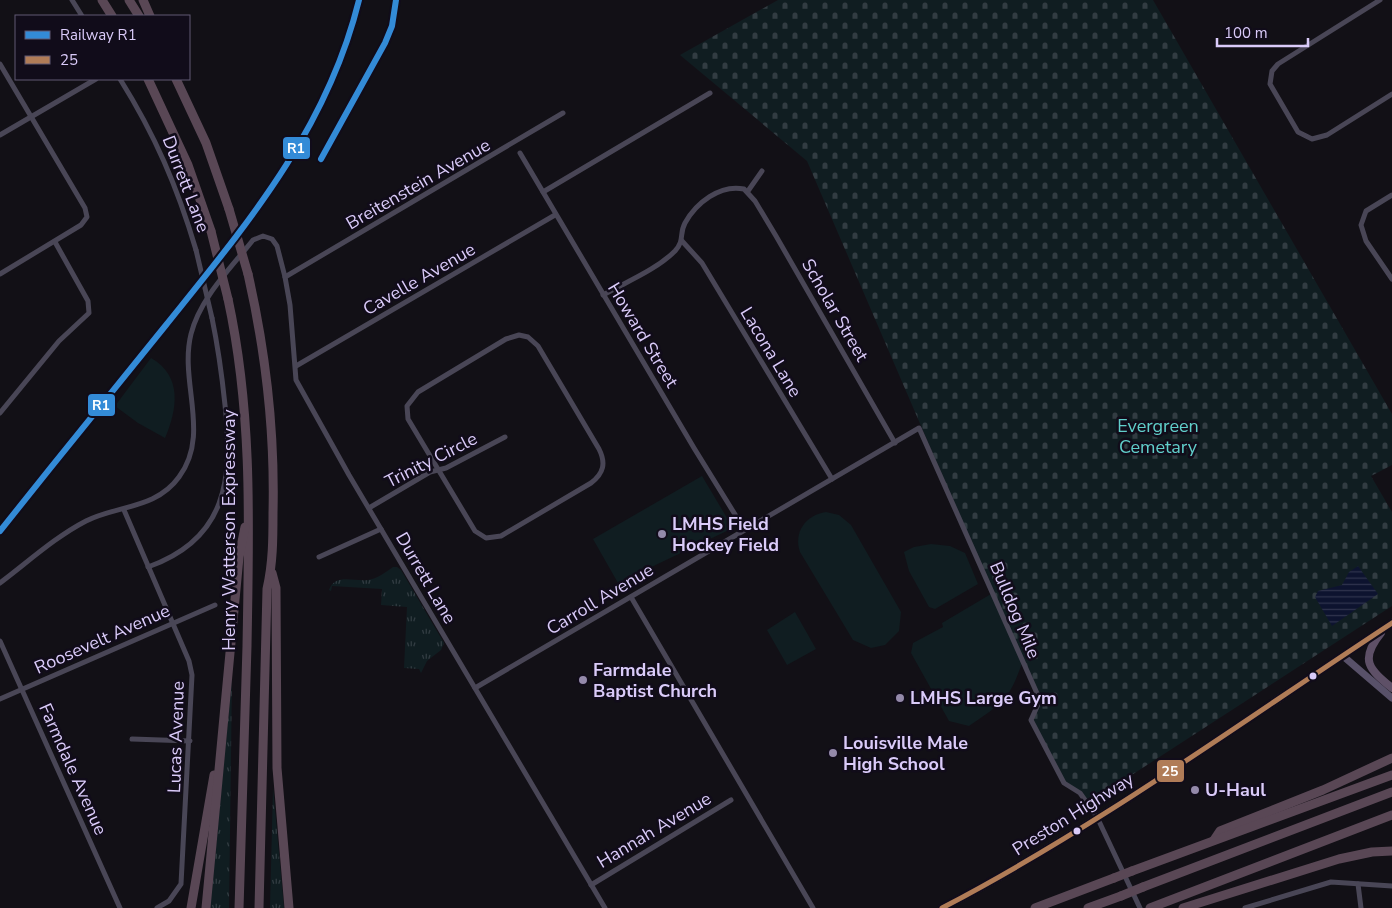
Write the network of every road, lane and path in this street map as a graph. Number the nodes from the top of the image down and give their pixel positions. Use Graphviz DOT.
graph roads {
  1 [pos="72,0"];
  2 [pos="102,0"];
  3 [pos="129,0"];
  4 [pos="143,0"];
  5 [pos="1380,0"];
  6 [pos="81,15"];
  7 [pos="111,15"];
  8 [pos="138,15"];
  9 [pos="150,15"];
  10 [pos="0,64"];
  11 [pos="94,80"];
  12 [pos="121,80"];
  13 [pos="148,80"];
  14 [pos="176,80"];
  15 [pos="710,93"];
  16 [pos="1392,94"];
  17 [pos="563,113"];
  18 [pos="31,117"];
  19 [pos="0,136"];
  20 [pos="520,153"];
  21 [pos="762,172"];
  22 [pos="543,192"];
  23 [pos="748,192"];
  24 [pos="1392,195"];
  25 [pos="555,215"];
  26 [pos="55,242"];
  27 [pos="682,242"];
  28 [pos="0,274"];
  29 [pos="285,277"];
  30 [pos="1392,279"];
  31 [pos="603,295"];
  32 [pos="296,366"];
  33 [pos="0,413"];
  34 [pos="505,437"];
  35 [pos="895,443"];
  36 [pos="438,470"];
  37 [pos="832,479"];
  38 [pos="249,507"];
  39 [pos="369,508"];
  40 [pos="124,510"];
  41 [pos="744,528"];
  42 [pos="381,529"];
  43 [pos="319,557"];
  44 [pos="148,567"];
  45 [pos="272,570"];
  46 [pos="0,583"];
  47 [pos="631,597"];
  48 [pos="215,605"];
  49 [pos="172,623"];
  50 [pos="1389,625"];
  51 [pos="0,641"];
  52 [pos="1343,656"];
  53 [pos="475,688"];
  54 [pos="1392,688"];
  55 [pos="22,689"];
  56 [pos="1392,698"];
  57 [pos="0,699"];
  58 [pos="132,739"];
  59 [pos="190,741"];
  60 [pos="1392,758"];
  61 [pos="220,764"];
  62 [pos="1392,775"];
  63 [pos="1392,792"];
  64 [pos="731,800"];
  65 [pos="1392,815"];
  66 [pos="1097,817"];
  67 [pos="1214,840"];
  68 [pos="1392,851"];
  69 [pos="1358,884"];
  70 [pos="591,885"];
  71 [pos="1392,886"];
  72 [pos="261,890"];
  73 [pos="120,908"];
  74 [pos="157,908"];
  75 [pos="191,908"];
  76 [pos="206,908"];
  77 [pos="239,908"];
  78 [pos="259,908"];
  79 [pos="265,908"];
  80 [pos="289,908"];
  81 [pos="605,908"];
  82 [pos="813,908"];
  83 [pos="942,908"];
  84 [pos="1035,908"];
  85 [pos="1088,908"];
  86 [pos="1140,908"];
  87 [pos="1150,908"];
  88 [pos="1183,908"];
  89 [pos="1245,908"];
  90 [pos="1361,908"];
  1 -- 6 [label="street"];
  2 -- 7 [label="highway"];
  3 -- 8 [label="highway"];
  4 -- 9 [label="highway"];
  5 -- 16 [label="street"];
  10 -- 18 [label="street"];
  11 -- 18 [label="street"];
  12 -- 44 [label="street, Durrett Lane, bridge"];
  13 -- 38 [label="highway, Henry Watterson Expressway, bridge"];
  14 -- 45 [label="highway, Henry Watterson Expressway, bridge"];
  15 -- 22 [label="street"];
  17 -- 29 [label="street, Breitenstein Avenue"];
  18 -- 19 [label="street"];
  18 -- 26 [label="street"];
  20 -- 22 [label="street, Howard Street"];
  21 -- 23 [label="street"];
  22 -- 25 [label="street, Howard Street"];
  23 -- 27 [label="street"];
  23 -- 35 [label="street, Scholar Street"];
  24 -- 30 [label="street"];
  25 -- 31 [label="street, Howard Street"];
  25 -- 32 [label="street, Cavelle Avenue"];
  26 -- 28 [label="street"];
  26 -- 33 [label="street"];
  27 -- 31 [label="street"];
  27 -- 37 [label="street, Lacona Lane"];
  29 -- 32 [label="street, Durrett Lane"];
  29 -- 40 [label="street, Durrett Lane"];
  31 -- 41 [label="street, Howard Street"];
  32 -- 39 [label="street, Durrett Lane"];
  34 -- 36 [label="street, Trinity Circle"];
  35 -- 37 [label="street, Carroll Avenue"];
  35 -- 66 [label="street, Bulldog Mile"];
  36 -- 36 [label="street"];
  36 -- 39 [label="street, Trinity Circle"];
  37 -- 41 [label="street, Carroll Avenue"];
  38 -- 61 [label="highway"];
  38 -- 77 [label="highway, Henry Watterson Expressway"];
  39 -- 42 [label="street, Durrett Lane"];
  40 -- 44 [label="street, Lucas Avenue"];
  40 -- 46 [label="street"];
  41 -- 47 [label="street, Carroll Avenue"];
  42 -- 43 [label="street"];
  42 -- 53 [label="street, Durrett Lane"];
  44 -- 49 [label="street, Lucas Avenue"];
  45 -- 72 [label="highway, Henry Watterson Expressway"];
  45 -- 80 [label="highway"];
  47 -- 53 [label="street, Carroll Avenue"];
  47 -- 82 [label="street"];
  48 -- 49 [label="street, Roosevelt Avenue"];
  49 -- 55 [label="street, Roosevelt Avenue"];
  49 -- 59 [label="street, Lucas Avenue"];
  50 -- 52 [label="main road, Preston Highway"];
  50 -- 54 [label="main road"];
  51 -- 55 [label="street, Farmdale Avenue"];
  52 -- 56 [label="main road"];
  52 -- 66 [label="main road, Preston Highway"];
  53 -- 70 [label="street, Durrett Lane"];
  55 -- 57 [label="street, Roosevelt Avenue"];
  55 -- 73 [label="street, Farmdale Avenue"];
  58 -- 59 [label="street"];
  59 -- 74 [label="street, Lucas Avenue"];
  60 -- 67 [label="highway"];
  61 -- 75 [label="highway"];
  61 -- 76 [label="highway"];
  62 -- 67 [label="highway"];
  63 -- 85 [label="highway, bridge"];
  64 -- 70 [label="street, Hannah Avenue"];
  65 -- 87 [label="highway"];
  66 -- 83 [label="main road, Preston Highway"];
  66 -- 86 [label="street"];
  67 -- 84 [label="highway, bridge"];
  68 -- 88 [label="highway"];
  69 -- 71 [label="street"];
  69 -- 89 [label="street"];
  69 -- 90 [label="street"];
  70 -- 81 [label="street, Durrett Lane"];
  72 -- 78 [label="highway, Henry Watterson Expressway"];
  72 -- 79 [label="highway"];
}
